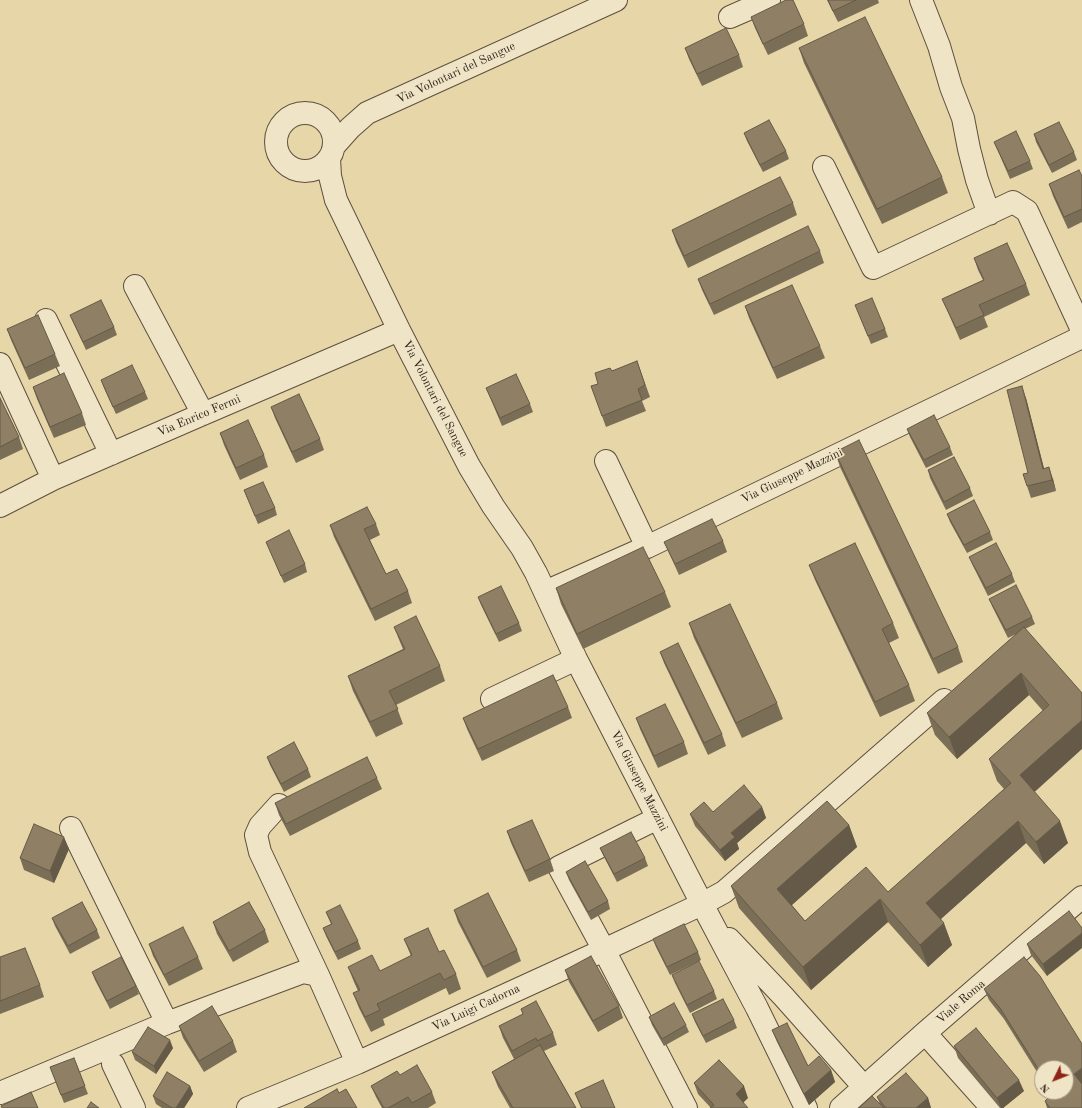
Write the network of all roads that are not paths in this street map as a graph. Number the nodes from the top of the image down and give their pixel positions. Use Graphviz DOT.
graph roads {
  1 [pos="616,0"];
  2 [pos="770,0"];
  3 [pos="921,0"];
  4 [pos="730,17"];
  5 [pos="367,113"];
  6 [pos="318,116"];
  7 [pos="332,152"];
  8 [pos="824,167"];
  9 [pos="302,170"];
  10 [pos="336,200"];
  11 [pos="989,214"];
  12 [pos="135,286"];
  13 [pos="46,320"];
  14 [pos="400,330"];
  15 [pos="1082,330"];
  16 [pos="1082,338"];
  17 [pos="0,364"];
  18 [pos="204,414"];
  19 [pos="111,454"];
  20 [pos="606,461"];
  21 [pos="53,479"];
  22 [pos="0,506"];
  23 [pos="647,547"];
  24 [pos="545,592"];
  25 [pos="576,659"];
  26 [pos="492,699"];
  27 [pos="944,700"];
  28 [pos="279,805"];
  29 [pos="658,818"];
  30 [pos="71,828"];
  31 [pos="1082,897"];
  32 [pos="706,912"];
  33 [pos="604,950"];
  34 [pos="318,975"];
  35 [pos="782,996"];
  36 [pos="757,1008"];
  37 [pos="167,1023"];
  38 [pos="925,1033"];
  39 [pos="357,1063"];
  40 [pos="113,1064"];
  41 [pos="864,1087"];
  42 [pos="0,1093"];
  43 [pos="134,1108"];
  44 [pos="248,1108"];
  45 [pos="686,1108"];
  46 [pos="806,1108"];
  47 [pos="841,1108"];
  48 [pos="992,1108"];
  1 -- 5 [label="street, Via Volontari del Sangue"];
  2 -- 4 [label="street"];
  3 -- 11 [label="street"];
  5 -- 6 [label="street, Via Volontari del Sangue"];
  5 -- 7 [label="street, Via Volontari del Sangue"];
  6 -- 7 [label="street, Via Volontari del Sangue"];
  6 -- 9 [label="street, Via Volontari del Sangue"];
  7 -- 9 [label="street, Via Volontari del Sangue"];
  7 -- 10 [label="street, Via Volontari del Sangue"];
  8 -- 11 [label="street"];
  9 -- 10 [label="street, Via Volontari del Sangue"];
  10 -- 14 [label="street, Via Volontari del Sangue"];
  11 -- 15 [label="street"];
  12 -- 18 [label="street"];
  13 -- 19 [label="street"];
  14 -- 18 [label="street, Via Enrico Fermi"];
  14 -- 24 [label="street, Via Volontari del Sangue"];
  16 -- 23 [label="street, Via Giuseppe Mazzini"];
  17 -- 21 [label="street"];
  18 -- 19 [label="street, Via Enrico Fermi"];
  19 -- 21 [label="street, Via Enrico Fermi"];
  20 -- 23 [label="street"];
  21 -- 22 [label="street, Via Enrico Fermi"];
  23 -- 24 [label="street, Via Giuseppe Mazzini"];
  24 -- 25 [label="street, Via Giuseppe Mazzini"];
  25 -- 26 [label="street"];
  25 -- 29 [label="street, Via Giuseppe Mazzini"];
  27 -- 32 [label="street"];
  28 -- 34 [label="street"];
  29 -- 32 [label="street, Via Giuseppe Mazzini"];
  29 -- 33 [label="street"];
  30 -- 37 [label="street"];
  31 -- 38 [label="street, Viale Roma"];
  32 -- 33 [label="street, Via Luigi Cadorna"];
  32 -- 35 [label="street, Via Giuseppe Mazzini"];
  32 -- 36 [label="street, Via Giuseppe Mazzini"];
  33 -- 39 [label="street, Via Luigi Cadorna"];
  33 -- 45 [label="street"];
  34 -- 37 [label="street"];
  34 -- 39 [label="street"];
  35 -- 36 [label="street"];
  35 -- 41 [label="street, Via Giuseppe Mazzini"];
  36 -- 46 [label="street, Via Giuseppe Mazzini"];
  37 -- 42 [label="street"];
  38 -- 41 [label="street, Viale Roma"];
  38 -- 48 [label="street"];
  39 -- 44 [label="street, Via Luigi Cadorna"];
  40 -- 43 [label="street"];
  41 -- 47 [label="street, Viale Roma"];
}
